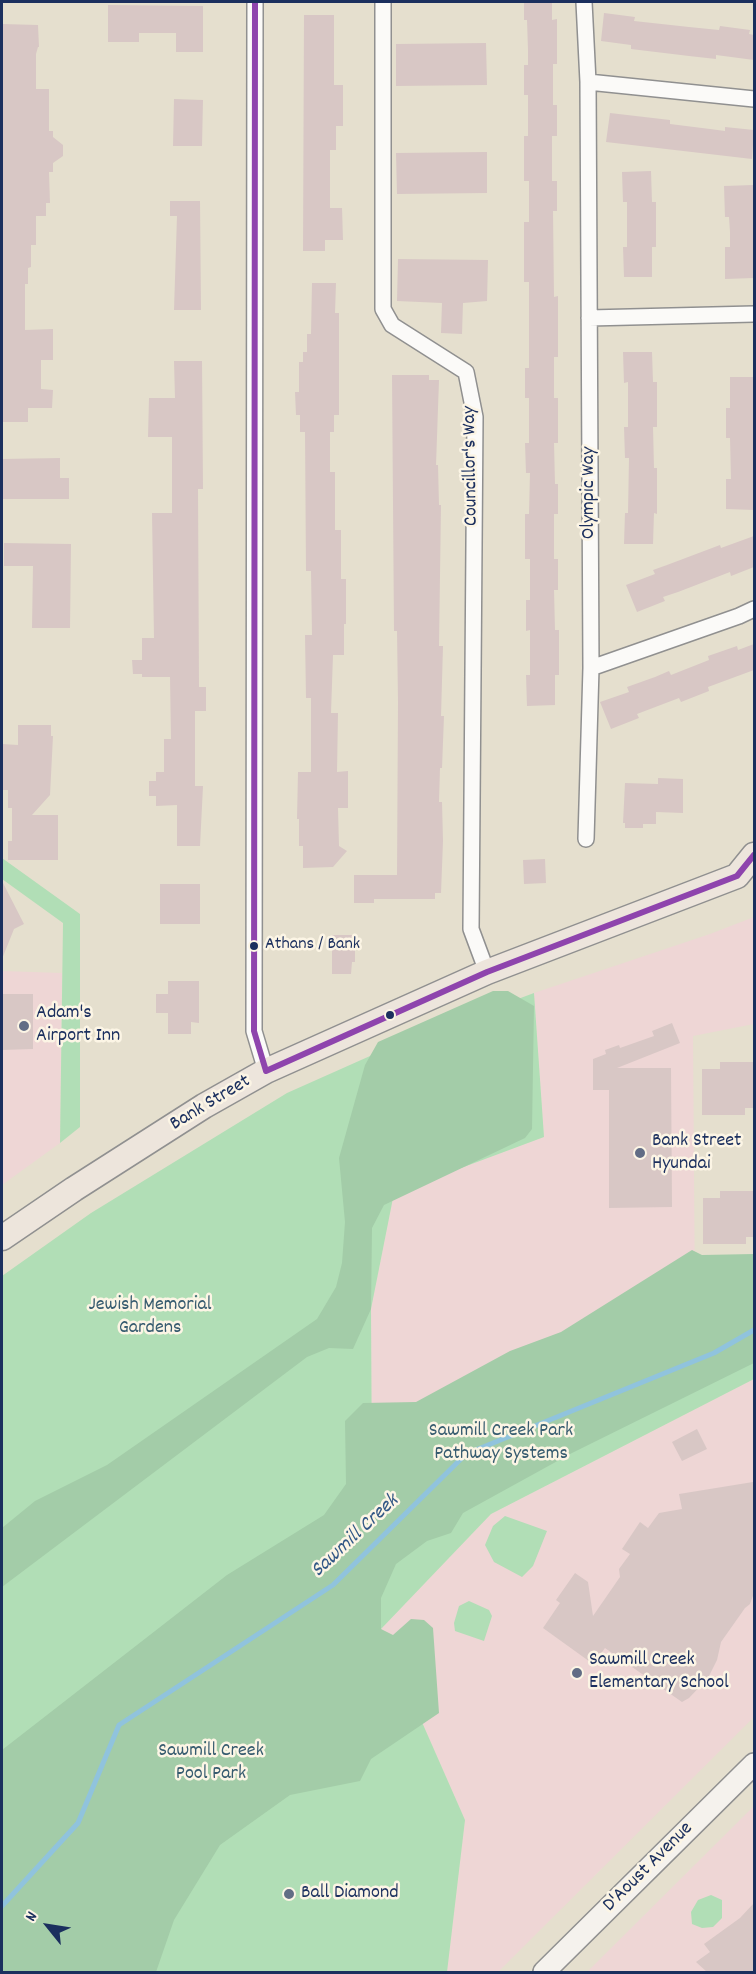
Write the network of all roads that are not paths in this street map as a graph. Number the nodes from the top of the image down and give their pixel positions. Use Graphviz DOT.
graph roads {
  1 [pos="255,2"];
  2 [pos="383,2"];
  3 [pos="585,2"];
  4 [pos="588,82"];
  5 [pos="754,99"];
  6 [pos="754,314"];
  7 [pos="589,318"];
  8 [pos="754,609"];
  9 [pos="591,668"];
  10 [pos="586,839"];
  11 [pos="754,855"];
  12 [pos="746,878"];
  13 [pos="487,972"];
  14 [pos="266,1071"];
  15 [pos="2,1238"];
  16 [pos="754,1764"];
  17 [pos="544,1972"];
  1 -- 14 [label="street"];
  2 -- 13 [label="street, Councillor's Way"];
  3 -- 4 [label="street, Olympic Way"];
  4 -- 5 [label="street"];
  4 -- 7 [label="street, Olympic Way"];
  6 -- 7 [label="street"];
  7 -- 9 [label="street, Olympic Way"];
  8 -- 9 [label="street"];
  9 -- 10 [label="street, Olympic Way"];
  11 -- 12 [label="main road, Bank Street"];
  12 -- 13 [label="main road, Bank Street"];
  13 -- 14 [label="main road, Bank Street"];
  14 -- 15 [label="main road, Bank Street"];
  16 -- 17 [label="street, D'Aoust Avenue"];
}
